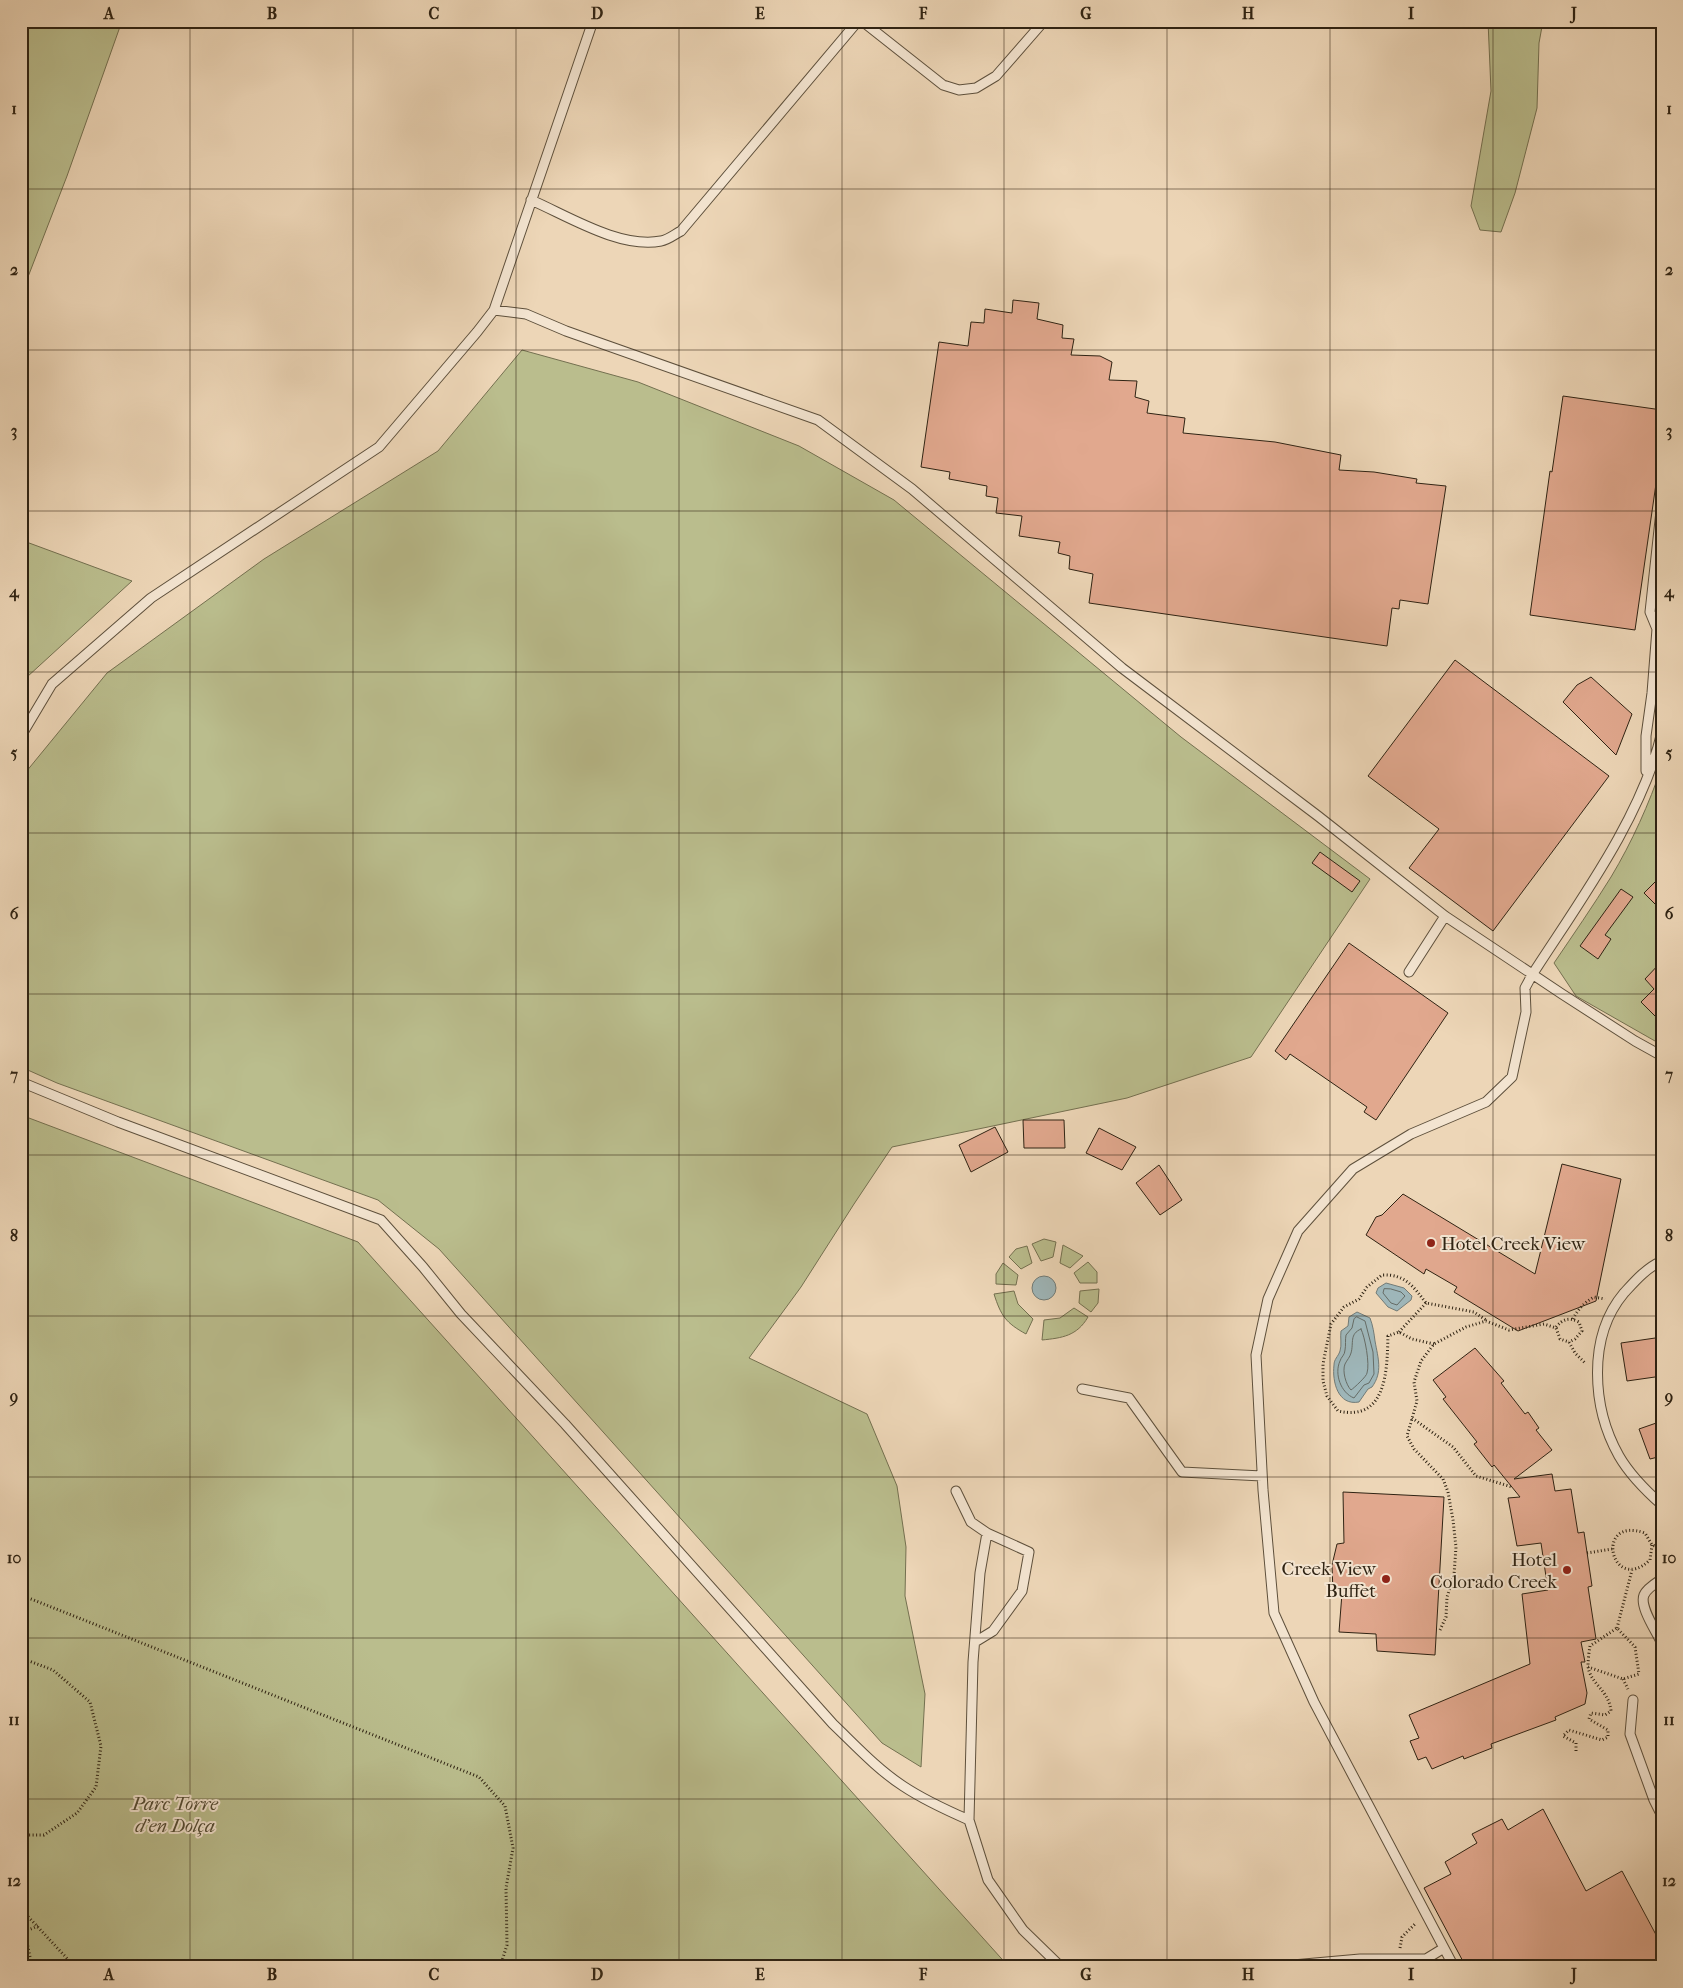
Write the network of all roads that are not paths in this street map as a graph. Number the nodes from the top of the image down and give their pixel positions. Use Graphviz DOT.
graph roads {
  1 [pos="593,21"];
  2 [pos="858,21"];
  3 [pos="862,21"];
  4 [pos="1044,21"];
  5 [pos="531,200"];
  6 [pos="494,310"];
  7 [pos="1662,502"];
  8 [pos="1662,732"];
  9 [pos="21,736"];
  10 [pos="1646,776"];
  11 [pos="1445,916"];
  12 [pos="1409,972"];
  13 [pos="1532,974"];
  14 [pos="1662,1056"];
  15 [pos="21,1082"];
  16 [pos="1662,1261"];
  17 [pos="1082,1390"];
  18 [pos="1262,1476"];
  19 [pos="956,1491"];
  20 [pos="1662,1505"];
  21 [pos="987,1532"];
  22 [pos="1662,1579"];
  23 [pos="975,1642"];
  24 [pos="1662,1644"];
  25 [pos="1633,1700"];
  26 [pos="1662,1816"];
  27 [pos="969,1820"];
  28 [pos="1444,1948"];
  29 [pos="1061,1967"];
  30 [pos="1269,1967"];
  31 [pos="1454,1967"];
  1 -- 5 [label="lane"];
  2 -- 5 [label="lane"];
  3 -- 4 [label="lane"];
  5 -- 6 [label="lane"];
  6 -- 9 [label="lane"];
  6 -- 11 [label="lane"];
  7 -- 10 [label="lane"];
  8 -- 10 [label="lane"];
  10 -- 13 [label="lane"];
  11 -- 12 [label="lane"];
  11 -- 13 [label="lane"];
  13 -- 14 [label="lane"];
  13 -- 18 [label="lane"];
  15 -- 27 [label="lane"];
  16 -- 20 [label="lane"];
  17 -- 18 [label="lane"];
  18 -- 28 [label="lane"];
  19 -- 21 [label="lane"];
  21 -- 23 [label="lane"];
  21 -- 23 [label="lane"];
  22 -- 24 [label="lane"];
  23 -- 27 [label="lane"];
  25 -- 26 [label="lane"];
  27 -- 29 [label="lane"];
  28 -- 30 [label="lane"];
  28 -- 31 [label="lane"];
}
